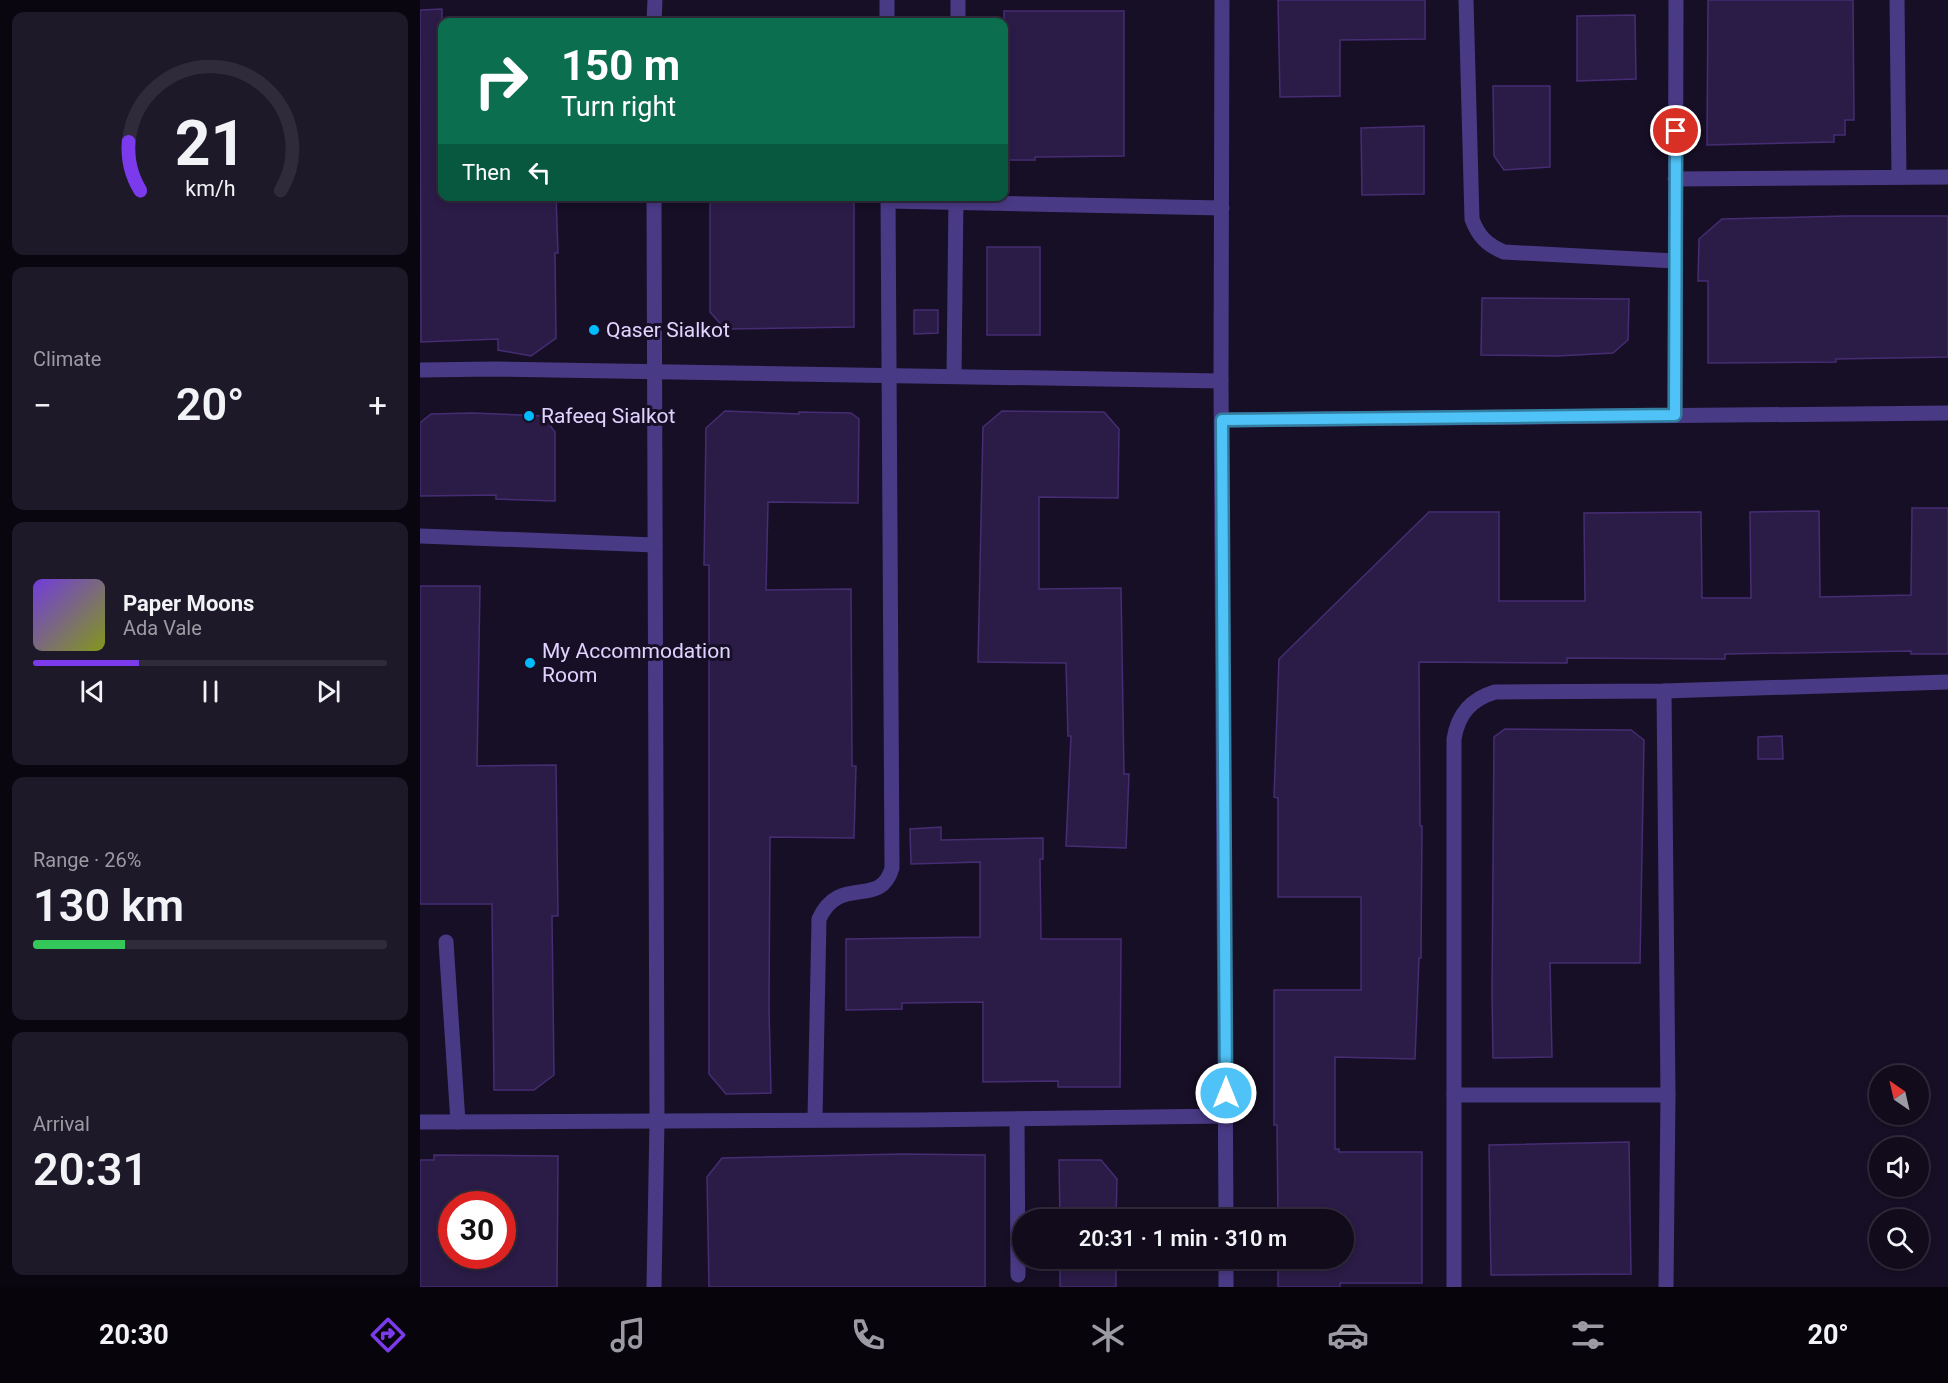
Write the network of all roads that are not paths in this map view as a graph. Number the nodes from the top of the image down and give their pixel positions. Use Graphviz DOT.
graph roads {
  1 [pos="655,0"];
  2 [pos="887,0"];
  3 [pos="958,0"];
  4 [pos="1222,0"];
  5 [pos="1466,0"];
  6 [pos="1676,0"];
  7 [pos="1897,0"];
  8 [pos="654,18"];
  9 [pos="887,18"];
  10 [pos="958,18"];
  11 [pos="1899,177"];
  12 [pos="1948,177"];
  13 [pos="1675,179"];
  14 [pos="654,201"];
  15 [pos="888,201"];
  16 [pos="956,201"];
  17 [pos="1008,201"];
  18 [pos="1222,208"];
  19 [pos="1675,261"];
  20 [pos="420,370"];
  21 [pos="653,373"];
  22 [pos="888,376"];
  23 [pos="954,376"];
  24 [pos="1221,381"];
  25 [pos="1948,413"];
  26 [pos="1675,415"];
  27 [pos="1222,420"];
  28 [pos="421,536"];
  29 [pos="656,545"];
  30 [pos="1948,682"];
  31 [pos="1664,691"];
  32 [pos="446,942"];
  33 [pos="1454,1095"];
  34 [pos="1668,1095"];
  35 [pos="1226,1116"];
  36 [pos="815,1119"];
  37 [pos="1017,1119"];
  38 [pos="657,1121"];
  39 [pos="420,1122"];
  40 [pos="458,1122"];
  41 [pos="1226,1209"];
  42 [pos="1226,1269"];
  43 [pos="1018,1275"];
  44 [pos="654,1287"];
  45 [pos="1226,1287"];
  46 [pos="1454,1287"];
  47 [pos="1666,1287"];
  1 -- 8 [label="street"];
  2 -- 9 [label="street"];
  3 -- 10 [label="street"];
  4 -- 18 [label="street"];
  5 -- 19 [label="street"];
  6 -- 13 [label="street"];
  7 -- 11 [label="street"];
  11 -- 12 [label="street"];
  11 -- 13 [label="street"];
  13 -- 19 [label="street"];
  14 -- 21 [label="street"];
  15 -- 22 [label="street"];
  16 -- 23 [label="street"];
  17 -- 18 [label="street"];
  18 -- 24 [label="street"];
  19 -- 26 [label="street"];
  20 -- 21 [label="street"];
  21 -- 22 [label="street"];
  21 -- 29 [label="street"];
  22 -- 23 [label="street"];
  22 -- 36 [label="street"];
  23 -- 24 [label="street"];
  24 -- 27 [label="street"];
  25 -- 26 [label="street"];
  26 -- 27 [label="street"];
  27 -- 35 [label="street"];
  28 -- 29 [label="street"];
  29 -- 38 [label="street"];
  30 -- 31 [label="street"];
  31 -- 33 [label="street"];
  31 -- 34 [label="street"];
  32 -- 40 [label="street"];
  33 -- 34 [label="street"];
  33 -- 46 [label="street"];
  34 -- 47 [label="street"];
  35 -- 37 [label="street"];
  35 -- 41 [label="street"];
  36 -- 37 [label="street"];
  36 -- 38 [label="street"];
  37 -- 43 [label="street"];
  38 -- 40 [label="street"];
  38 -- 44 [label="street"];
  39 -- 40 [label="street"];
  42 -- 45 [label="street"];
}
